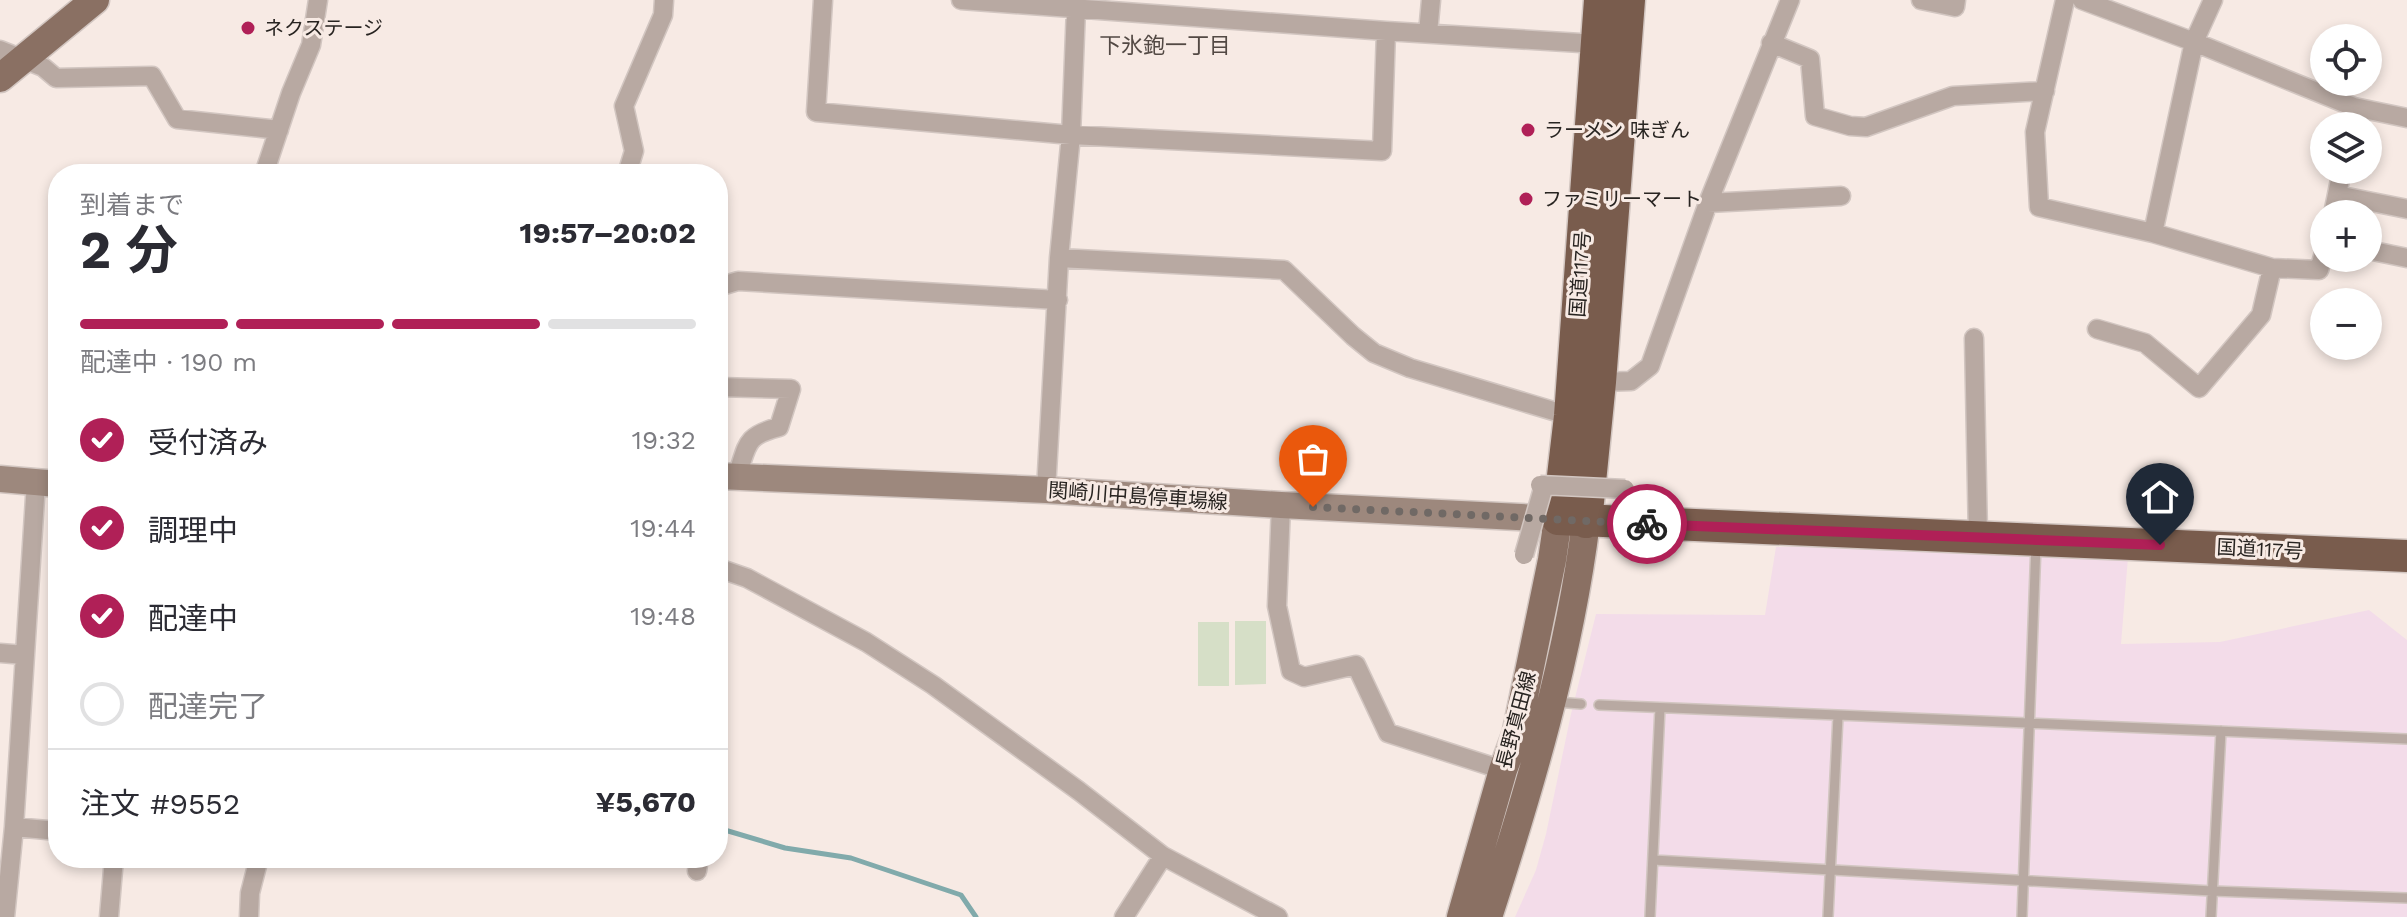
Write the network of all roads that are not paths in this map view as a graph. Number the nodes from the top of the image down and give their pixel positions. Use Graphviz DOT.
graph roads {
  1 [pos="95,0"];
  2 [pos="318,0"];
  3 [pos="664,0"];
  4 [pos="823,0"];
  5 [pos="961,0"];
  6 [pos="973,0"];
  7 [pos="1431,0"];
  8 [pos="1600,0"];
  9 [pos="1629,0"];
  10 [pos="1790,0"];
  11 [pos="1921,0"];
  12 [pos="1956,0"];
  13 [pos="2065,0"];
  14 [pos="2082,0"];
  15 [pos="2213,0"];
  16 [pos="1145,6"];
  17 [pos="1076,8"];
  18 [pos="1386,31"];
  19 [pos="1428,33"];
  20 [pos="2194,42"];
  21 [pos="1771,43"];
  22 [pos="1597,44"];
  23 [pos="11,55"];
  24 [pos="0,78"];
  25 [pos="2045,91"];
  26 [pos="2354,107"];
  27 [pos="2353,112"];
  28 [pos="2407,118"];
  29 [pos="279,130"];
  30 [pos="1071,135"];
  31 [pos="267,164"];
  32 [pos="630,164"];
  33 [pos="2339,184"];
  34 [pos="2337,195"];
  35 [pos="1841,196"];
  36 [pos="2336,200"];
  37 [pos="1708,203"];
  38 [pos="2407,209"];
  39 [pos="2153,233"];
  40 [pos="2382,253"];
  41 [pos="1059,258"];
  42 [pos="2407,258"];
  43 [pos="2272,268"];
  44 [pos="2310,270"];
  45 [pos="728,284"];
  46 [pos="1058,300"];
  47 [pos="2097,329"];
  48 [pos="1974,338"];
  49 [pos="1600,382"];
  50 [pos="728,387"];
  51 [pos="1570,416"];
  52 [pos="728,476"];
  53 [pos="0,479"];
  54 [pos="47,483"];
  55 [pos="1625,489"];
  56 [pos="1046,490"];
  57 [pos="1281,505"];
  58 [pos="1572,520"];
  59 [pos="1978,537"];
  60 [pos="2036,539"];
  61 [pos="1524,555"];
  62 [pos="2407,556"];
  63 [pos="728,571"];
  64 [pos="0,653"];
  65 [pos="25,655"];
  66 [pos="1552,701"];
  67 [pos="1581,704"];
  68 [pos="1599,705"];
  69 [pos="1660,708"];
  70 [pos="1838,716"];
  71 [pos="2031,725"];
  72 [pos="2221,731"];
  73 [pos="2407,739"];
  74 [pos="1503,770"];
  75 [pos="8,785"];
  76 [pos="14,827"];
  77 [pos="48,830"];
  78 [pos="1163,856"];
  79 [pos="1653,860"];
  80 [pos="113,868"];
  81 [pos="256,868"];
  82 [pos="1830,870"];
  83 [pos="2023,879"];
  84 [pos="2212,891"];
  85 [pos="2407,898"];
  86 [pos="4,913"];
  87 [pos="109,917"];
  88 [pos="249,917"];
  89 [pos="1124,917"];
  90 [pos="1278,917"];
  91 [pos="1461,917"];
  92 [pos="1488,917"];
  93 [pos="1650,917"];
  94 [pos="1828,917"];
  95 [pos="2022,917"];
  96 [pos="2211,917"];
  1 -- 23 [label="main road"];
  2 -- 29 [label="street"];
  3 -- 32 [label="street"];
  4 -- 30 [label="street"];
  5 -- 6 [label="street"];
  6 -- 17 [label="street"];
  7 -- 19 [label="street"];
  8 -- 22 [label="highway, 国道117号"];
  9 -- 49 [label="highway, 国道117号"];
  10 -- 21 [label="street"];
  11 -- 12 [label="street"];
  13 -- 25 [label="street"];
  14 -- 20 [label="street"];
  15 -- 20 [label="street"];
  16 -- 17 [label="street"];
  16 -- 18 [label="street"];
  17 -- 30 [label="street"];
  18 -- 19 [label="street"];
  18 -- 30 [label="street"];
  19 -- 22 [label="street"];
  20 -- 26 [label="street"];
  20 -- 39 [label="street"];
  21 -- 25 [label="street"];
  21 -- 37 [label="street"];
  22 -- 51 [label="highway, 国道117号"];
  23 -- 24 [label="main road"];
  23 -- 29 [label="street"];
  25 -- 39 [label="street"];
  26 -- 27 [label="street"];
  26 -- 28 [label="street"];
  29 -- 31 [label="street"];
  30 -- 41 [label="street"];
  33 -- 34 [label="street"];
  34 -- 36 [label="street"];
  34 -- 38 [label="street"];
  35 -- 37 [label="street"];
  37 -- 49 [label="street"];
  39 -- 43 [label="street"];
  40 -- 42 [label="street"];
  41 -- 46 [label="street"];
  41 -- 51 [label="street"];
  43 -- 44 [label="street"];
  43 -- 47 [label="street"];
  45 -- 46 [label="street"];
  46 -- 56 [label="street"];
  48 -- 59 [label="street"];
  49 -- 58 [label="highway, 国道117号"];
  50 -- 52 [label="street"];
  51 -- 58 [label="highway, 国道117号"];
  52 -- 56 [label="main road, 関崎川中島停車場線"];
  53 -- 54 [label="main road"];
  54 -- 65 [label="street"];
  55 -- 61 [label="street, bridge"];
  56 -- 57 [label="main road, 関崎川中島停車場線"];
  57 -- 58 [label="main road, 関崎川中島停車場線"];
  57 -- 74 [label="street"];
  58 -- 59 [label="highway, 国道117号"];
  58 -- 66 [label="main road, 長野真田線"];
  58 -- 74 [label="main road, 長野真田線"];
  59 -- 60 [label="highway, 国道117号"];
  60 -- 62 [label="highway, 国道117号"];
  60 -- 71 [label="lane"];
  63 -- 78 [label="street"];
  64 -- 65 [label="street"];
  65 -- 75 [label="street"];
  66 -- 67 [label="lane"];
  66 -- 92 [label="main road, 長野真田線"];
  68 -- 69 [label="lane"];
  69 -- 70 [label="lane"];
  69 -- 79 [label="lane"];
  70 -- 71 [label="lane"];
  70 -- 82 [label="lane"];
  71 -- 72 [label="lane"];
  71 -- 83 [label="lane"];
  72 -- 73 [label="lane"];
  72 -- 84 [label="lane"];
  74 -- 91 [label="main road, 長野真田線"];
  75 -- 76 [label="street"];
  76 -- 77 [label="street"];
  76 -- 86 [label="street"];
  78 -- 89 [label="street"];
  78 -- 90 [label="street"];
  79 -- 82 [label="lane"];
  79 -- 93 [label="lane"];
  80 -- 87 [label="street"];
  81 -- 88 [label="street"];
  82 -- 83 [label="lane"];
  82 -- 94 [label="lane"];
  83 -- 84 [label="lane"];
  83 -- 95 [label="lane"];
  84 -- 85 [label="lane"];
  84 -- 96 [label="lane"];
}
